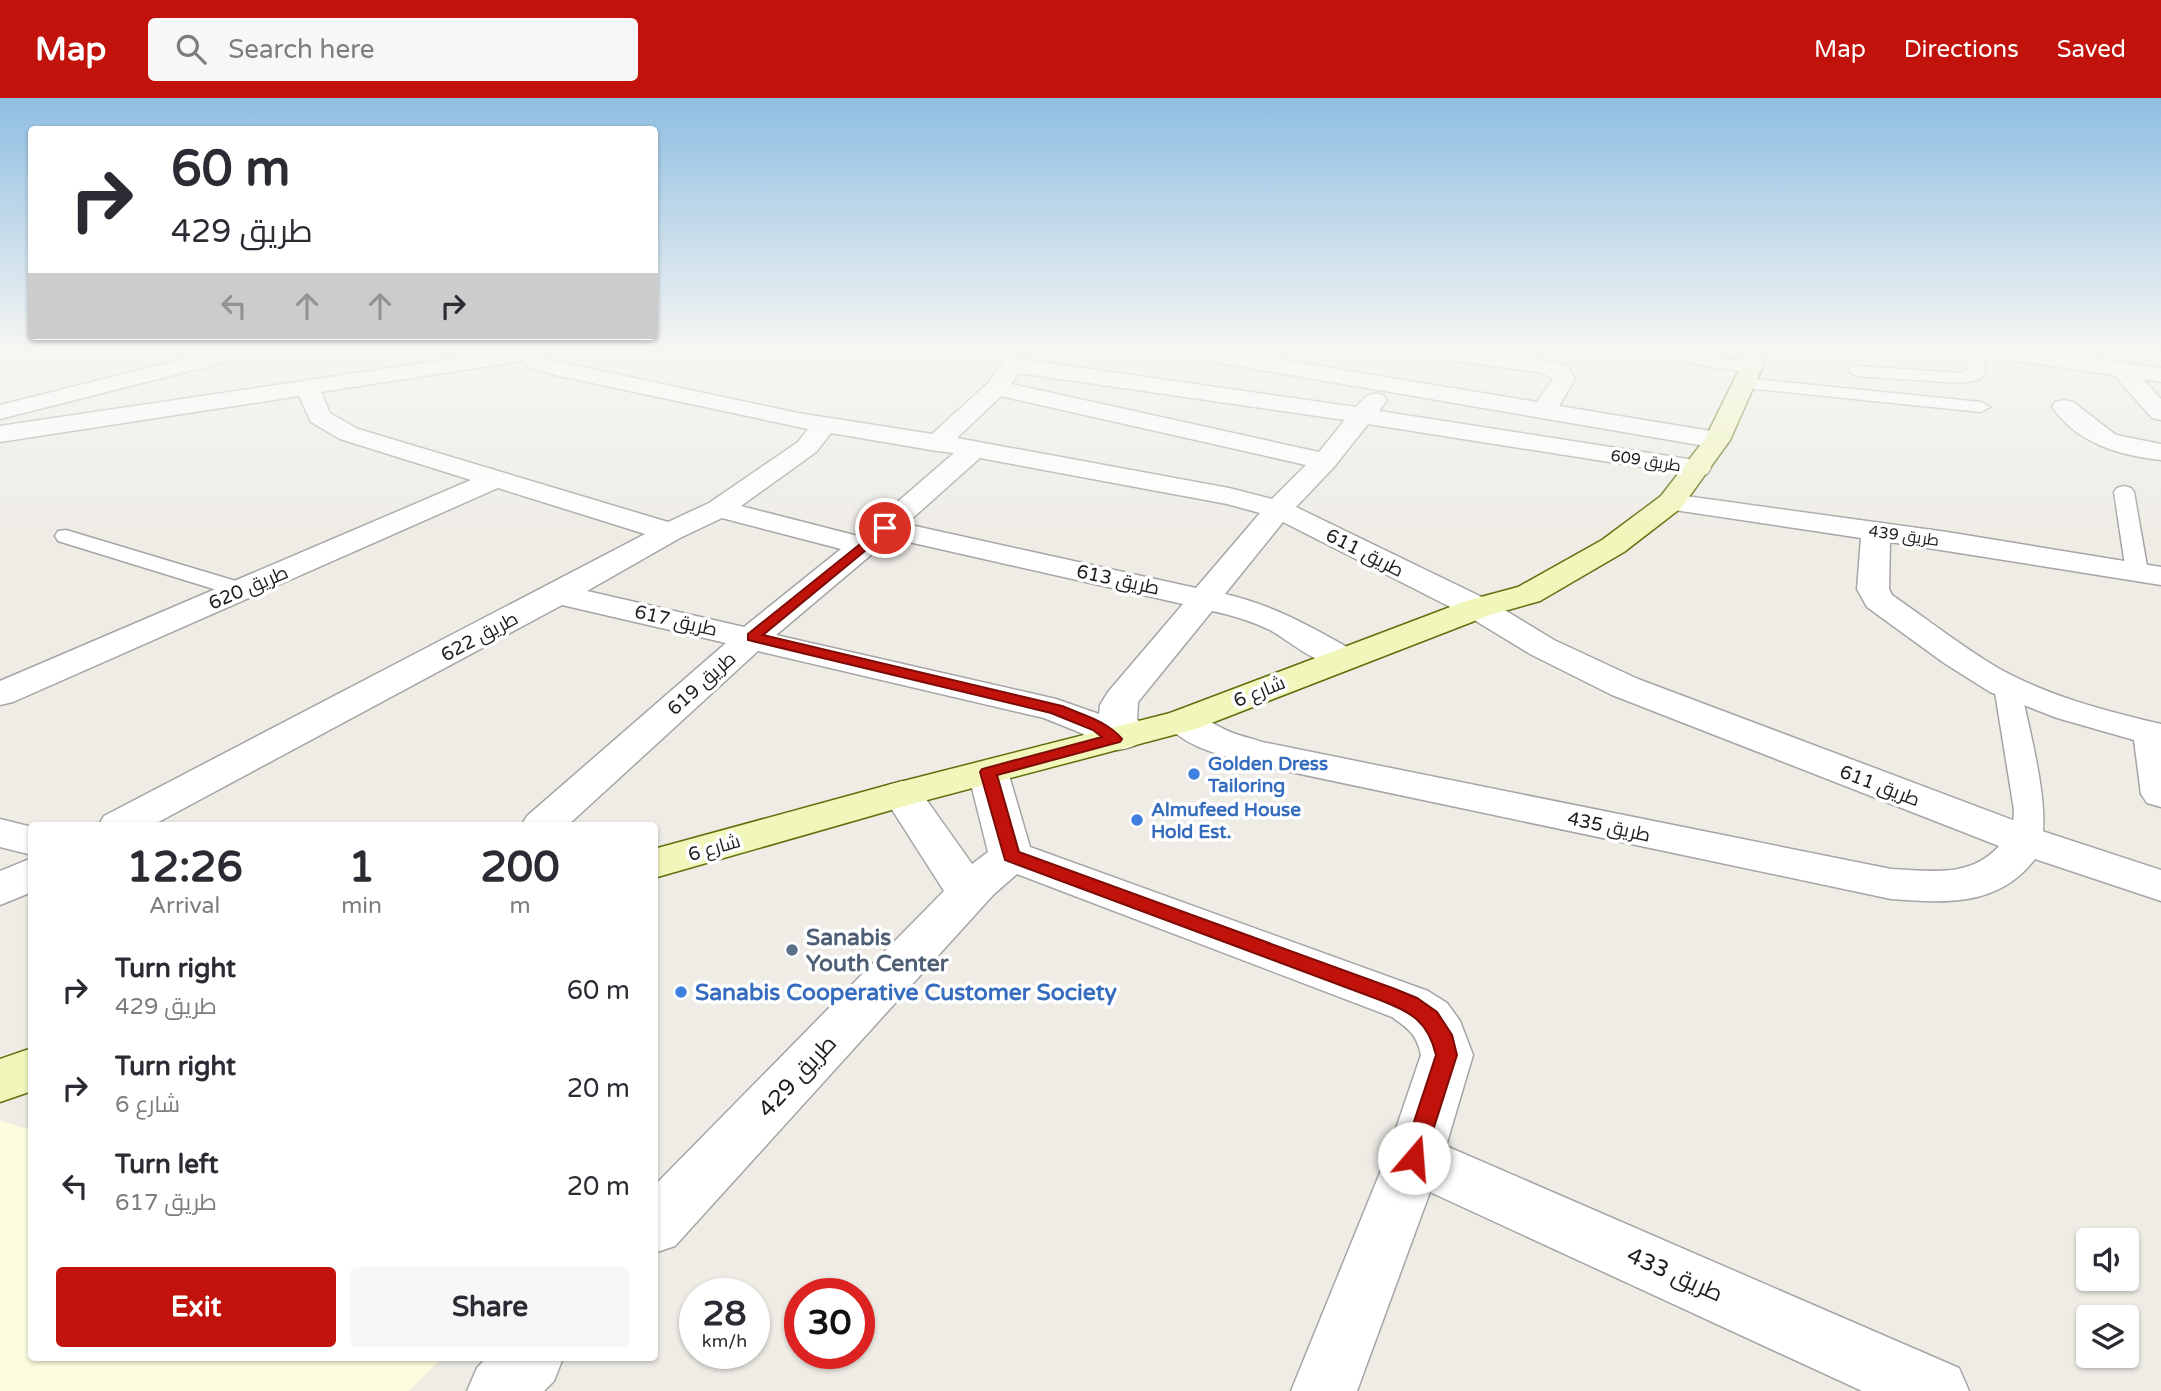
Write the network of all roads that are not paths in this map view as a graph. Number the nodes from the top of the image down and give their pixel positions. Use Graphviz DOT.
graph roads {
  1 [pos="138,413"];
  2 [pos="318,413"];
  3 [pos="767,413"];
  4 [pos="969,413"];
  5 [pos="1110,413"];
  6 [pos="1347,413"];
  7 [pos="1366,413"];
  8 [pos="1558,413"];
  9 [pos="1729,413"];
  10 [pos="2071,413"];
  11 [pos="1364,416"];
  12 [pos="824,425"];
  13 [pos="0,434"];
  14 [pos="1717,440"];
  15 [pos="937,443"];
  16 [pos="975,449"];
  17 [pos="2161,452"];
  18 [pos="1325,461"];
  19 [pos="1698,468"];
  20 [pos="496,479"];
  21 [pos="2124,492"];
  22 [pos="1671,502"];
  23 [pos="719,509"];
  24 [pos="1279,509"];
  25 [pos="1876,531"];
  26 [pos="670,532"];
  27 [pos="66,536"];
  28 [pos="875,537"];
  29 [pos="2149,574"];
  30 [pos="240,590"];
  31 [pos="558,594"];
  32 [pos="1206,598"];
  33 [pos="1478,608"];
  34 [pos="752,637"];
  35 [pos="1342,658"];
  36 [pos="2007,686"];
  37 [pos="0,694"];
  38 [pos="1183,721"];
  39 [pos="2157,734"];
  40 [pos="1123,736"];
  41 [pos="988,772"];
  42 [pos="902,794"];
  43 [pos="2161,794"];
  44 [pos="127,822"];
  45 [pos="546,822"];
  46 [pos="0,833"];
  47 [pos="28,840"];
  48 [pos="2027,841"];
  49 [pos="1012,856"];
  50 [pos="658,863"];
  51 [pos="28,875"];
  52 [pos="2161,886"];
  53 [pos="0,890"];
  54 [pos="968,894"];
  55 [pos="28,1070"];
  56 [pos="0,1081"];
  57 [pos="1414,1158"];
  58 [pos="658,1223"];
  59 [pos="528,1361"];
  60 [pos="500,1391"];
  61 [pos="1324,1391"];
  62 [pos="1936,1391"];
  1 -- 13 [label="street"];
  2 -- 20 [label="street"];
  3 -- 12 [label="street, طريق 611"];
  4 -- 15 [label="street"];
  5 -- 18 [label="street"];
  6 -- 11 [label="street, طريق 609"];
  7 -- 11 [label="street"];
  8 -- 14 [label="street"];
  9 -- 14 [label="street, شارع 6"];
  10 -- 17 [label="street"];
  11 -- 18 [label="street"];
  11 -- 19 [label="street, طريق 609"];
  12 -- 15 [label="street, طريق 611"];
  12 -- 23 [label="street, طريق 622"];
  14 -- 19 [label="street, شارع 6"];
  15 -- 16 [label="street, طريق 611"];
  16 -- 24 [label="street, طريق 611"];
  16 -- 28 [label="street, طريق 619"];
  18 -- 24 [label="street"];
  19 -- 22 [label="street, شارع 6"];
  20 -- 26 [label="street"];
  20 -- 30 [label="street, طريق 620"];
  21 -- 29 [label="lane, طريق 439"];
  22 -- 25 [label="street, طريق 439"];
  22 -- 33 [label="street, شارع 6"];
  23 -- 26 [label="street, طريق 622"];
  23 -- 28 [label="street"];
  24 -- 32 [label="street"];
  24 -- 33 [label="street, طريق 611"];
  25 -- 29 [label="street, طريق 439"];
  25 -- 36 [label="street"];
  26 -- 31 [label="street, طريق 622"];
  27 -- 30 [label="lane"];
  28 -- 32 [label="street, طريق 613"];
  28 -- 34 [label="street, طريق 619"];
  30 -- 37 [label="street, طريق 620"];
  31 -- 34 [label="street, طريق 617"];
  31 -- 44 [label="street, طريق 622"];
  32 -- 35 [label="street, طريق 613"];
  32 -- 40 [label="street"];
  33 -- 35 [label="street, شارع 6"];
  33 -- 48 [label="street, طريق 611"];
  34 -- 40 [label="street, طريق 617"];
  34 -- 45 [label="street, طريق 619"];
  35 -- 38 [label="street, شارع 6"];
  36 -- 39 [label="street"];
  36 -- 48 [label="lane"];
  38 -- 40 [label="street, شارع 6"];
  38 -- 48 [label="street, طريق 435"];
  39 -- 43 [label="street"];
  40 -- 41 [label="street, شارع 6"];
  41 -- 42 [label="street, شارع 6"];
  41 -- 49 [label="street"];
  42 -- 50 [label="street, شارع 6"];
  42 -- 54 [label="street"];
  46 -- 47 [label="street"];
  48 -- 52 [label="street, طريق 611"];
  49 -- 54 [label="street, طريق 429"];
  49 -- 57 [label="street"];
  51 -- 53 [label="street"];
  54 -- 58 [label="street, طريق 429"];
  55 -- 56 [label="street"];
  57 -- 61 [label="street"];
  57 -- 62 [label="street, طريق 433"];
  59 -- 60 [label="street"];
}
